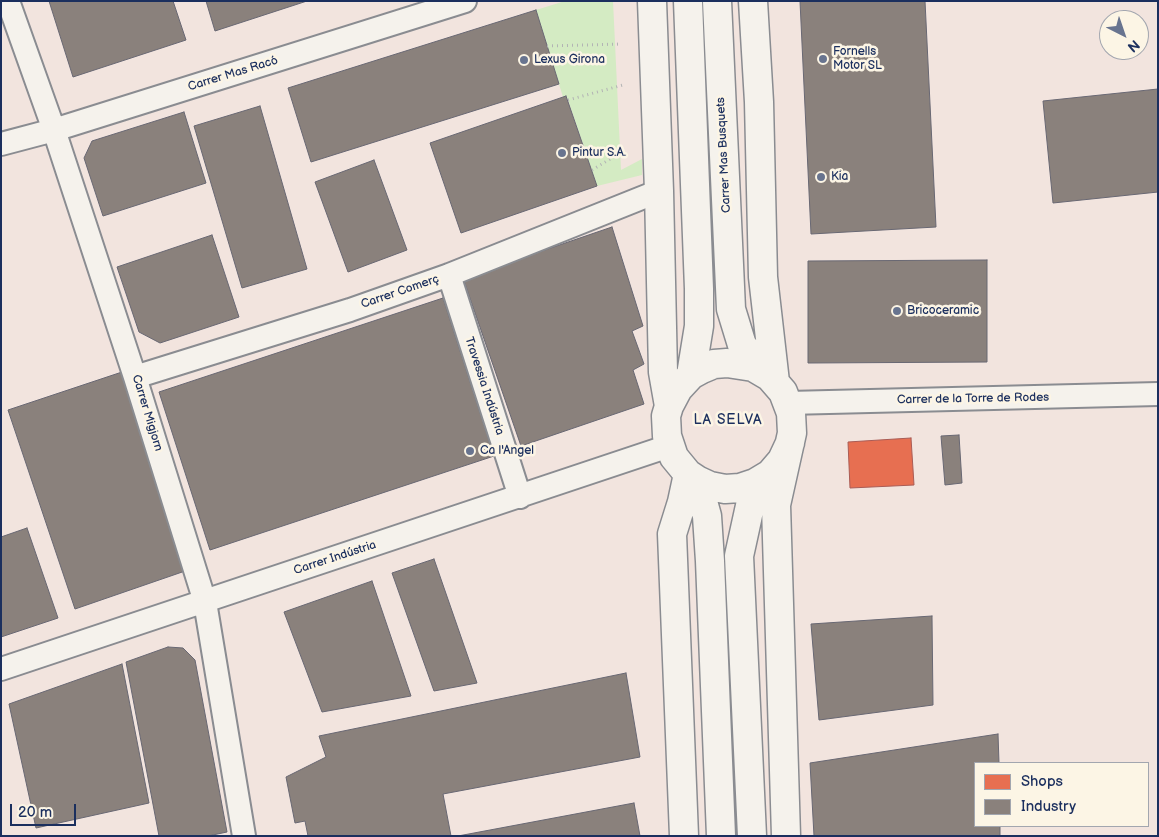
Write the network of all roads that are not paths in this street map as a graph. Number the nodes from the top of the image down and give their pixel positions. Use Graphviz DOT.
graph roads {
  1 [pos="8,1"];
  2 [pos="465,1"];
  3 [pos="652,1"];
  4 [pos="688,1"];
  5 [pos="717,1"];
  6 [pos="753,1"];
  7 [pos="54,130"];
  8 [pos="1,144"];
  9 [pos="660,191"];
  10 [pos="449,275"];
  11 [pos="691,375"];
  12 [pos="135,377"];
  13 [pos="776,386"];
  14 [pos="1158,394"];
  15 [pos="669,406"];
  16 [pos="790,443"];
  17 [pos="669,446"];
  18 [pos="692,477"];
  19 [pos="755,483"];
  20 [pos="520,497"];
  21 [pos="205,602"];
  22 [pos="1,669"];
  23 [pos="244,836"];
  24 [pos="684,836"];
  25 [pos="721,836"];
  26 [pos="752,836"];
  27 [pos="786,836"];
  1 -- 7 [label="street, Carrer Migjorn"];
  2 -- 7 [label="street, Carrer Mas Racó"];
  3 -- 9 [label="main road"];
  4 -- 11 [label="main road"];
  5 -- 13 [label="main road, Carrer Mas Busquets"];
  6 -- 13 [label="main road"];
  7 -- 8 [label="street, Carrer Mas Racó"];
  7 -- 12 [label="street, Carrer Migjorn"];
  9 -- 10 [label="street, Carrer Comerç"];
  9 -- 15 [label="main road"];
  10 -- 12 [label="street, Carrer Comerç"];
  10 -- 20 [label="street, Travessia Indústria"];
  11 -- 13 [label="main road"];
  11 -- 15 [label="main road"];
  12 -- 21 [label="street, Carrer Migjorn"];
  13 -- 14 [label="street, Carrer de la Torre de Rodes"];
  13 -- 16 [label="main road"];
  15 -- 17 [label="main road"];
  16 -- 19 [label="main road"];
  16 -- 27 [label="main road"];
  17 -- 18 [label="main road"];
  17 -- 20 [label="street, Carrer Indústria"];
  18 -- 19 [label="main road"];
  18 -- 24 [label="main road"];
  18 -- 25 [label="main road"];
  19 -- 26 [label="main road"];
  20 -- 21 [label="street, Carrer Indústria"];
  21 -- 22 [label="street, Carrer Indústria"];
  21 -- 23 [label="street, Carrer Migjorn"];
}
